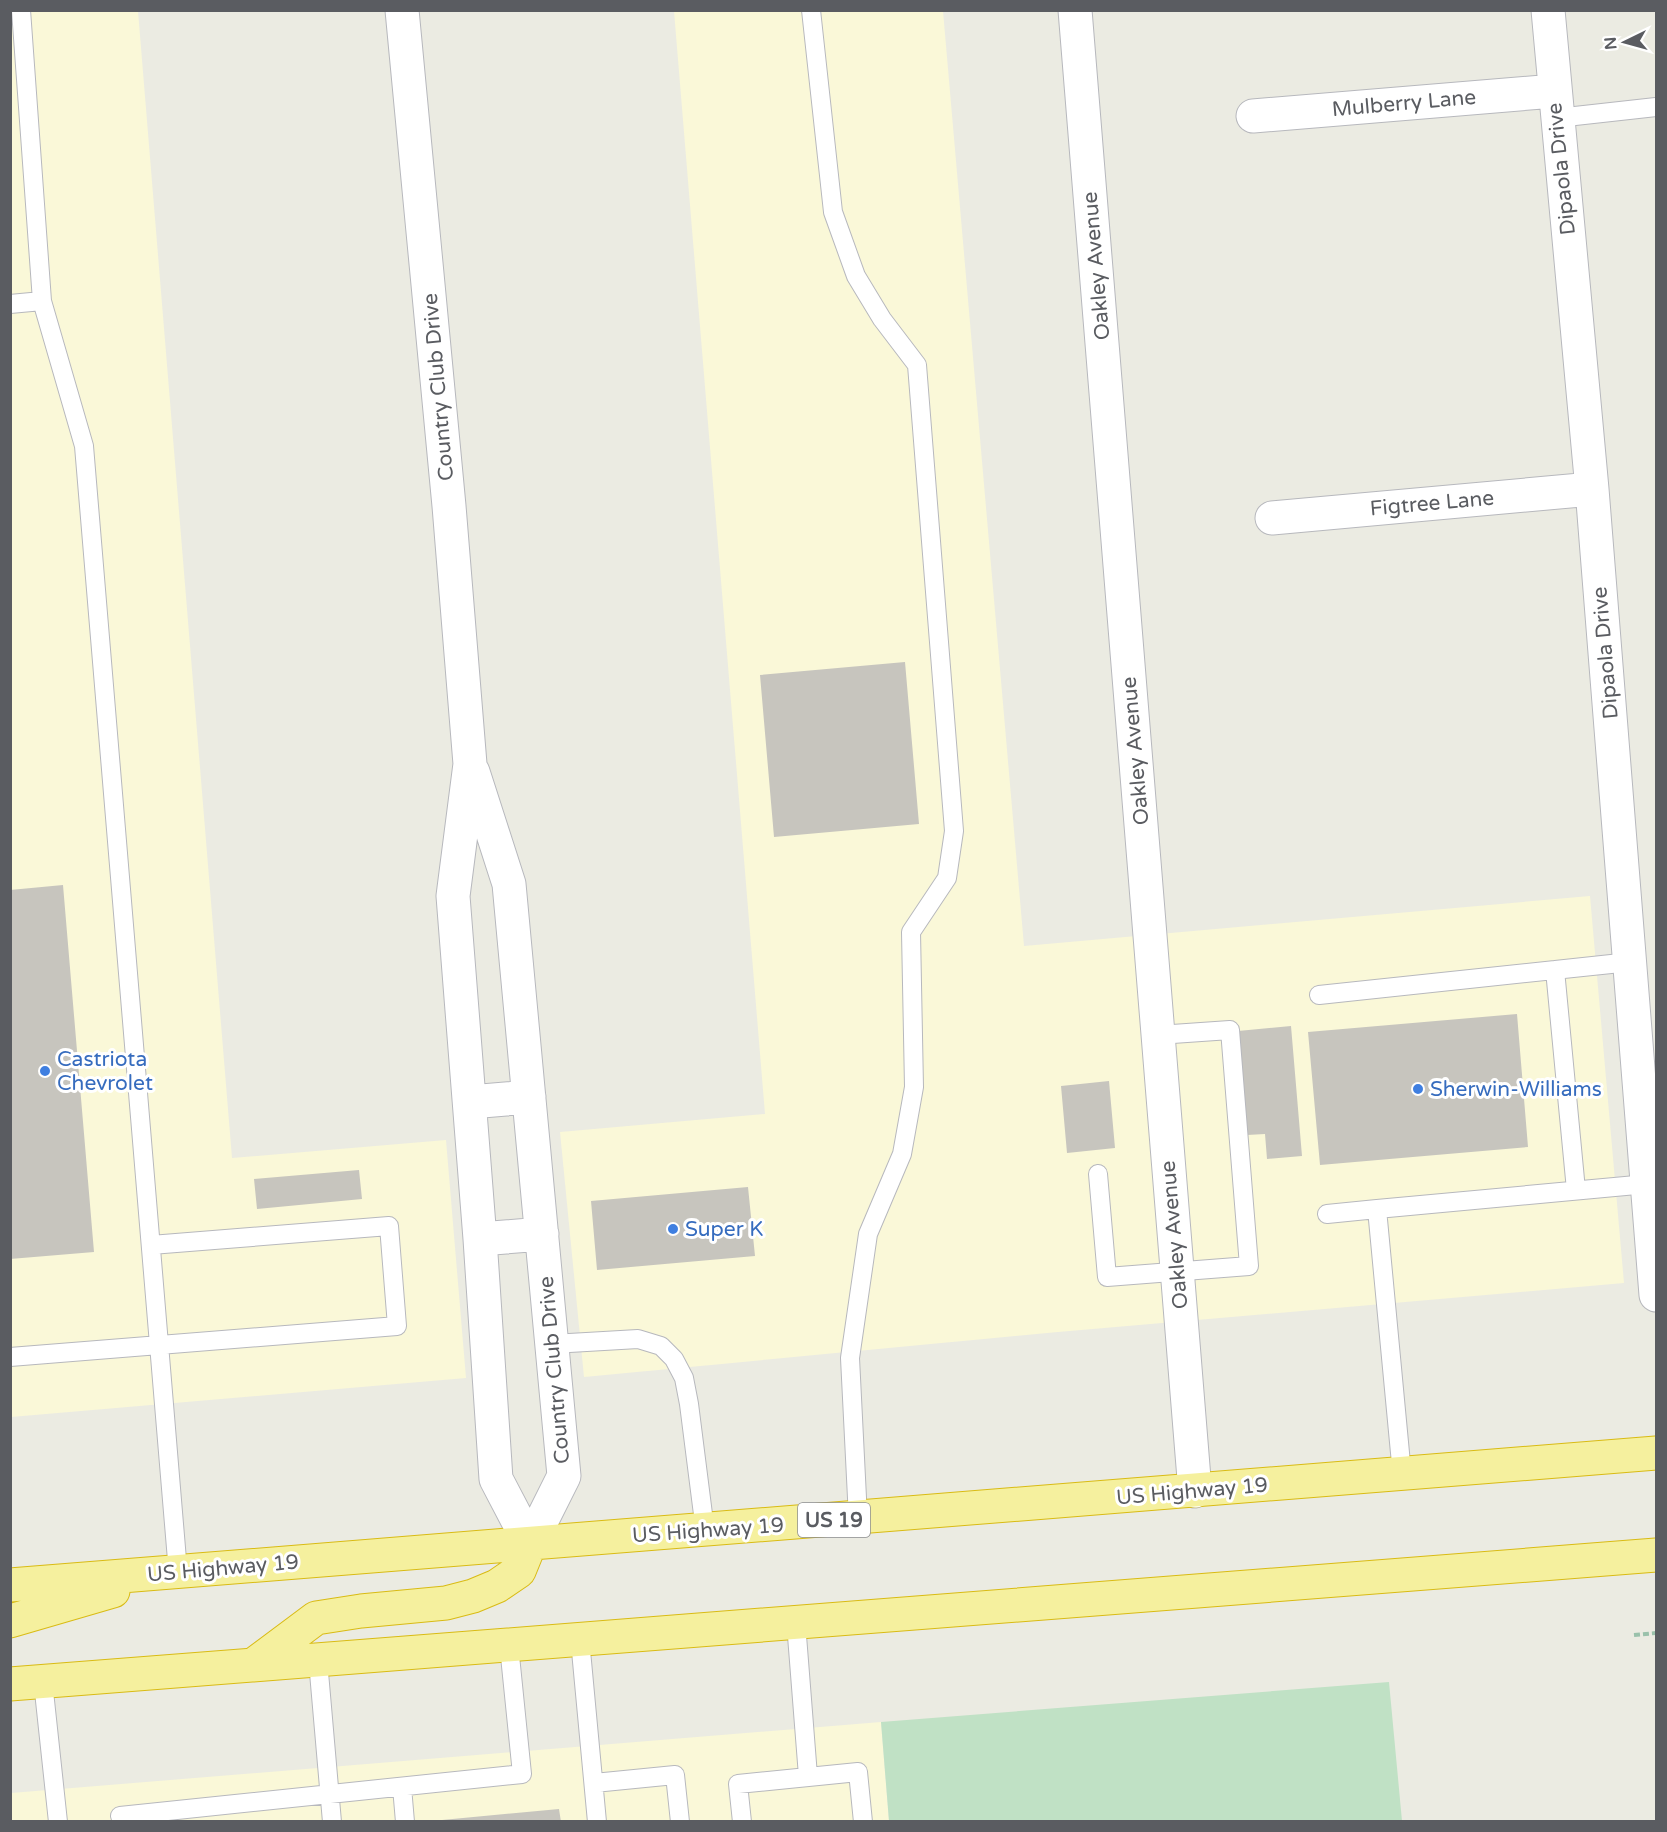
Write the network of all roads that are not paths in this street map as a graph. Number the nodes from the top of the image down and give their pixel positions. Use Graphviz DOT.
graph roads {
  1 [pos="21,10"];
  2 [pos="402,10"];
  3 [pos="811,10"];
  4 [pos="1075,10"];
  5 [pos="1548,10"];
  6 [pos="1556,104"];
  7 [pos="1656,107"];
  8 [pos="1253,116"];
  9 [pos="42,301"];
  10 [pos="10,304"];
  11 [pos="1592,489"];
  12 [pos="1272,518"];
  13 [pos="470,764"];
  14 [pos="1630,962"];
  15 [pos="1555,970"];
  16 [pos="1319,995"];
  17 [pos="1645,1019"];
  18 [pos="1158,1035"];
  19 [pos="529,1097"];
  20 [pos="470,1102"];
  21 [pos="1098,1174"];
  22 [pos="1647,1184"];
  23 [pos="1576,1191"];
  24 [pos="1377,1209"];
  25 [pos="1327,1214"];
  26 [pos="1654,1230"];
  27 [pos="542,1234"];
  28 [pos="480,1239"];
  29 [pos="151,1245"];
  30 [pos="1177,1272"];
  31 [pos="1656,1295"];
  32 [pos="552,1344"];
  33 [pos="160,1345"];
  34 [pos="10,1357"];
  35 [pos="1656,1453"];
  36 [pos="1402,1474"];
  37 [pos="1195,1491"];
  38 [pos="858,1518"];
  39 [pos="705,1530"];
  40 [pos="530,1544"];
  41 [pos="1656,1555"];
  42 [pos="178,1572"];
  43 [pos="10,1585"];
  44 [pos="10,1621"];
  45 [pos="796,1623"];
  46 [pos="580,1640"];
  47 [pos="509,1646"];
  48 [pos="318,1661"];
  49 [pos="253,1665"];
  50 [pos="44,1682"];
  51 [pos="10,1684"];
  52 [pos="808,1776"];
  53 [pos="594,1783"];
  54 [pos="402,1787"];
  55 [pos="330,1794"];
  56 [pos="120,1815"];
  57 [pos="58,1821"];
  58 [pos="332,1821"];
  59 [pos="405,1821"];
  60 [pos="597,1821"];
  61 [pos="680,1821"];
  62 [pos="742,1821"];
  63 [pos="863,1821"];
  1 -- 9 [label="lane"];
  2 -- 13 [label="street, Country Club Drive"];
  3 -- 38 [label="lane"];
  4 -- 18 [label="street, Oakley Avenue"];
  5 -- 6 [label="street, Dipaola Drive"];
  6 -- 7 [label="lane"];
  6 -- 8 [label="street, Mulberry Lane"];
  6 -- 11 [label="street, Dipaola Drive"];
  9 -- 10 [label="lane"];
  9 -- 29 [label="lane"];
  11 -- 12 [label="street, Figtree Lane"];
  11 -- 14 [label="street, Dipaola Drive"];
  13 -- 19 [label="street, Country Club Drive"];
  13 -- 20 [label="street, Country Club Drive"];
  14 -- 15 [label="lane"];
  14 -- 17 [label="street, Dipaola Drive"];
  15 -- 16 [label="lane"];
  15 -- 23 [label="lane"];
  17 -- 22 [label="street, Dipaola Drive"];
  18 -- 30 [label="street, Oakley Avenue"];
  18 -- 30 [label="lane"];
  19 -- 20 [label="street"];
  19 -- 27 [label="street, Country Club Drive"];
  20 -- 28 [label="street, Country Club Drive"];
  21 -- 30 [label="lane"];
  22 -- 23 [label="lane"];
  22 -- 26 [label="street, Dipaola Drive"];
  23 -- 24 [label="lane"];
  24 -- 25 [label="lane"];
  24 -- 36 [label="lane"];
  26 -- 31 [label="street, Dipaola Drive"];
  27 -- 28 [label="street"];
  27 -- 32 [label="street, Country Club Drive"];
  28 -- 40 [label="street, Country Club Drive"];
  29 -- 33 [label="lane"];
  29 -- 33 [label="lane"];
  30 -- 37 [label="street, Oakley Avenue"];
  32 -- 39 [label="lane"];
  32 -- 40 [label="street, Country Club Drive"];
  33 -- 34 [label="lane"];
  33 -- 42 [label="lane"];
  35 -- 36 [label="highway, US Highway 19 / US 19"];
  36 -- 37 [label="highway, US Highway 19 / US 19"];
  37 -- 38 [label="highway, US Highway 19 / US 19"];
  38 -- 39 [label="highway, US Highway 19 / US 19"];
  39 -- 40 [label="highway, US Highway 19 / US 19"];
  40 -- 42 [label="highway, US Highway 19 / US 19"];
  40 -- 49 [label="highway"];
  41 -- 45 [label="highway"];
  42 -- 43 [label="highway, US Highway 19 / US 19"];
  42 -- 44 [label="highway"];
  45 -- 46 [label="highway"];
  45 -- 52 [label="lane"];
  46 -- 47 [label="highway"];
  46 -- 53 [label="lane"];
  47 -- 48 [label="highway"];
  47 -- 54 [label="lane"];
  48 -- 49 [label="highway"];
  48 -- 55 [label="lane"];
  49 -- 50 [label="highway"];
  50 -- 51 [label="highway"];
  50 -- 57 [label="lane"];
  52 -- 62 [label="lane"];
  52 -- 63 [label="lane"];
  53 -- 60 [label="lane"];
  53 -- 61 [label="lane"];
  54 -- 55 [label="lane"];
  54 -- 59 [label="lane"];
  55 -- 56 [label="lane"];
  55 -- 58 [label="lane"];
}
